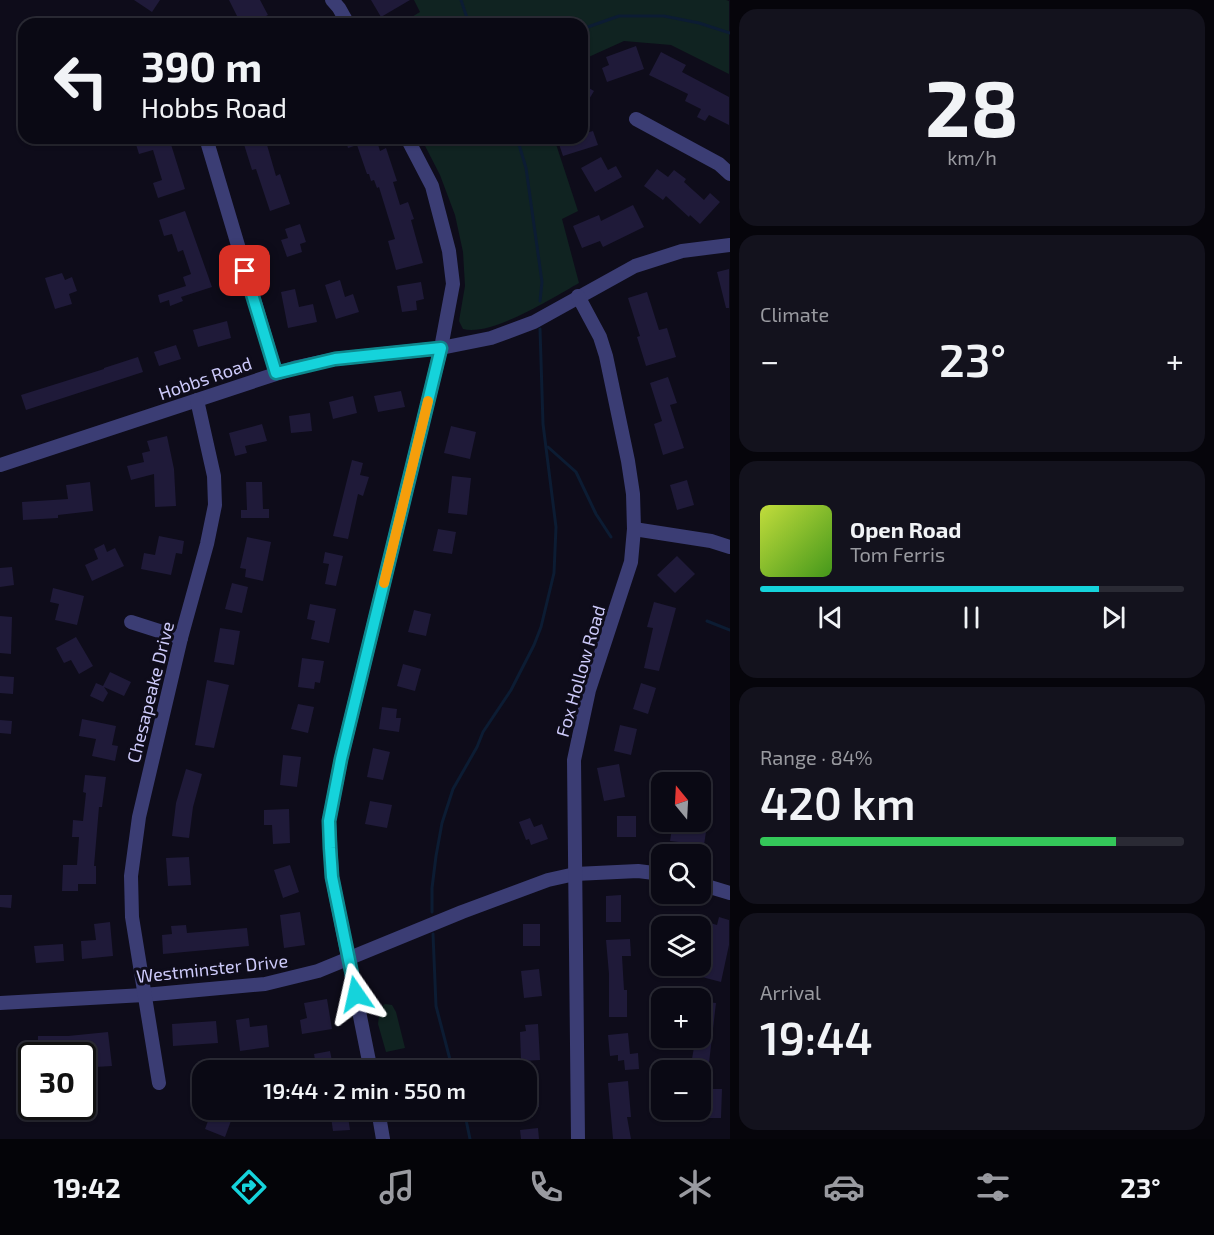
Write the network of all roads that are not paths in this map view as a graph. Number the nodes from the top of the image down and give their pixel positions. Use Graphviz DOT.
graph roads {
  1 [pos="332,0"];
  2 [pos="345,18"];
  3 [pos="636,120"];
  4 [pos="208,144"];
  5 [pos="410,144"];
  6 [pos="729,174"];
  7 [pos="729,245"];
  8 [pos="578,296"];
  9 [pos="441,348"];
  10 [pos="276,373"];
  11 [pos="197,400"];
  12 [pos="0,465"];
  13 [pos="634,529"];
  14 [pos="729,547"];
  15 [pos="131,622"];
  16 [pos="181,638"];
  17 [pos="651,873"];
  18 [pos="575,874"];
  19 [pos="711,888"];
  20 [pos="729,893"];
  21 [pos="349,959"];
  22 [pos="144,994"];
  23 [pos="0,1003"];
  24 [pos="369,1060"];
  25 [pos="159,1083"];
  26 [pos="380,1120"];
  27 [pos="383,1139"];
  28 [pos="578,1139"];
  1 -- 2 [label="street"];
  3 -- 6 [label="street"];
  4 -- 10 [label="street"];
  5 -- 9 [label="street"];
  7 -- 8 [label="street, Hobbs Road"];
  8 -- 9 [label="street, Hobbs Road"];
  8 -- 13 [label="street, Fox Hollow Road"];
  9 -- 10 [label="street, Hobbs Road"];
  9 -- 21 [label="street"];
  10 -- 11 [label="street, Hobbs Road"];
  11 -- 12 [label="street, Hobbs Road"];
  11 -- 16 [label="street, Chesapeake Drive"];
  13 -- 14 [label="street"];
  13 -- 18 [label="street, Fox Hollow Road"];
  15 -- 16 [label="street"];
  16 -- 22 [label="street, Chesapeake Drive"];
  17 -- 18 [label="street, Westminster Drive"];
  18 -- 21 [label="street, Westminster Drive"];
  18 -- 28 [label="street, Fox Hollow Road"];
  19 -- 20 [label="street"];
  21 -- 22 [label="street, Westminster Drive"];
  21 -- 24 [label="street"];
  22 -- 23 [label="street, Westminster Drive"];
  22 -- 25 [label="street, Chesapeake Drive"];
  26 -- 27 [label="street"];
}
